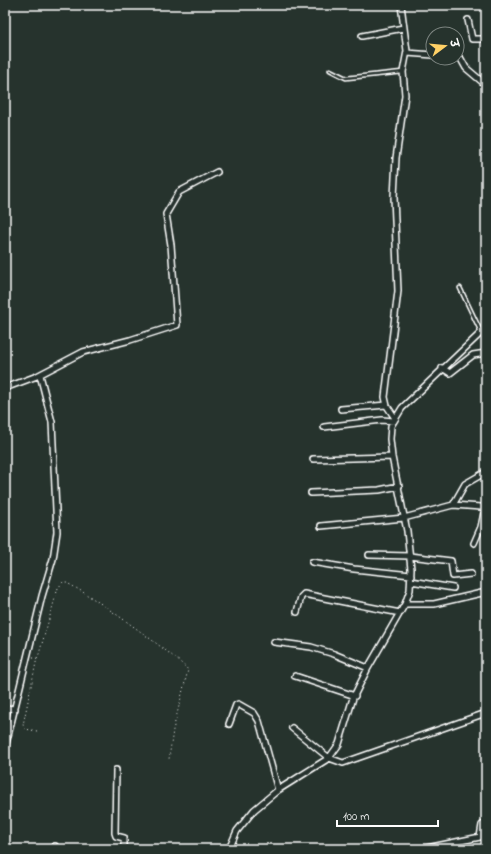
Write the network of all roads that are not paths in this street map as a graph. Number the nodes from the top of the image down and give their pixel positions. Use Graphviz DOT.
graph roads {
  1 [pos="401,5"];
  2 [pos="468,20"];
  3 [pos="403,28"];
  4 [pos="362,36"];
  5 [pos="486,39"];
  6 [pos="407,53"];
  7 [pos="425,54"];
  8 [pos="465,66"];
  9 [pos="330,70"];
  10 [pos="403,72"];
  11 [pos="486,84"];
  12 [pos="217,172"];
  13 [pos="460,288"];
  14 [pos="486,328"];
  15 [pos="482,332"];
  16 [pos="486,353"];
  17 [pos="442,368"];
  18 [pos="40,375"];
  19 [pos="5,388"];
  20 [pos="386,405"];
  21 [pos="341,409"];
  22 [pos="394,420"];
  23 [pos="324,427"];
  24 [pos="392,457"];
  25 [pos="313,459"];
  26 [pos="486,472"];
  27 [pos="399,486"];
  28 [pos="311,493"];
  29 [pos="453,505"];
  30 [pos="486,509"];
  31 [pos="404,518"];
  32 [pos="321,526"];
  33 [pos="474,543"];
  34 [pos="369,555"];
  35 [pos="410,556"];
  36 [pos="312,562"];
  37 [pos="411,574"];
  38 [pos="471,574"];
  39 [pos="411,581"];
  40 [pos="453,588"];
  41 [pos="486,592"];
  42 [pos="405,604"];
  43 [pos="297,612"];
  44 [pos="400,613"];
  45 [pos="274,642"];
  46 [pos="368,668"];
  47 [pos="295,676"];
  48 [pos="354,696"];
  49 [pos="5,708"];
  50 [pos="15,709"];
  51 [pos="486,713"];
  52 [pos="229,724"];
  53 [pos="292,728"];
  54 [pos="5,748"];
  55 [pos="329,758"];
  56 [pos="116,770"];
  57 [pos="278,790"];
  58 [pos="486,822"];
  59 [pos="124,849"];
  60 [pos="229,849"];
  61 [pos="422,849"];
  1 -- 3 [label="street"];
  2 -- 5 [label="street"];
  3 -- 4 [label="street"];
  3 -- 6 [label="street"];
  6 -- 7 [label="street"];
  6 -- 10 [label="street"];
  8 -- 11 [label="street"];
  9 -- 10 [label="lane"];
  10 -- 20 [label="street"];
  12 -- 18 [label="street"];
  13 -- 15 [label="lane"];
  14 -- 15 [label="street"];
  15 -- 17 [label="street"];
  16 -- 17 [label="street"];
  17 -- 22 [label="street"];
  18 -- 19 [label="street"];
  18 -- 50 [label="street"];
  20 -- 21 [label="street"];
  20 -- 22 [label="street"];
  22 -- 23 [label="street"];
  22 -- 24 [label="street"];
  24 -- 25 [label="street"];
  24 -- 27 [label="street"];
  26 -- 29 [label="street"];
  27 -- 28 [label="street"];
  27 -- 31 [label="street"];
  29 -- 30 [label="street"];
  29 -- 31 [label="street"];
  30 -- 33 [label="street"];
  31 -- 32 [label="street"];
  31 -- 35 [label="street"];
  34 -- 35 [label="street"];
  35 -- 37 [label="street"];
  35 -- 38 [label="street"];
  36 -- 37 [label="street"];
  37 -- 39 [label="street"];
  39 -- 40 [label="street"];
  39 -- 42 [label="street"];
  41 -- 42 [label="street"];
  42 -- 44 [label="street"];
  43 -- 44 [label="street"];
  44 -- 46 [label="street"];
  45 -- 46 [label="street"];
  46 -- 48 [label="street"];
  47 -- 48 [label="street"];
  48 -- 55 [label="street"];
  49 -- 50 [label="street"];
  50 -- 54 [label="street"];
  51 -- 55 [label="street"];
  52 -- 57 [label="street"];
  53 -- 55 [label="street"];
  55 -- 57 [label="street"];
  56 -- 59 [label="street"];
  57 -- 60 [label="street"];
  58 -- 61 [label="street"];
}
